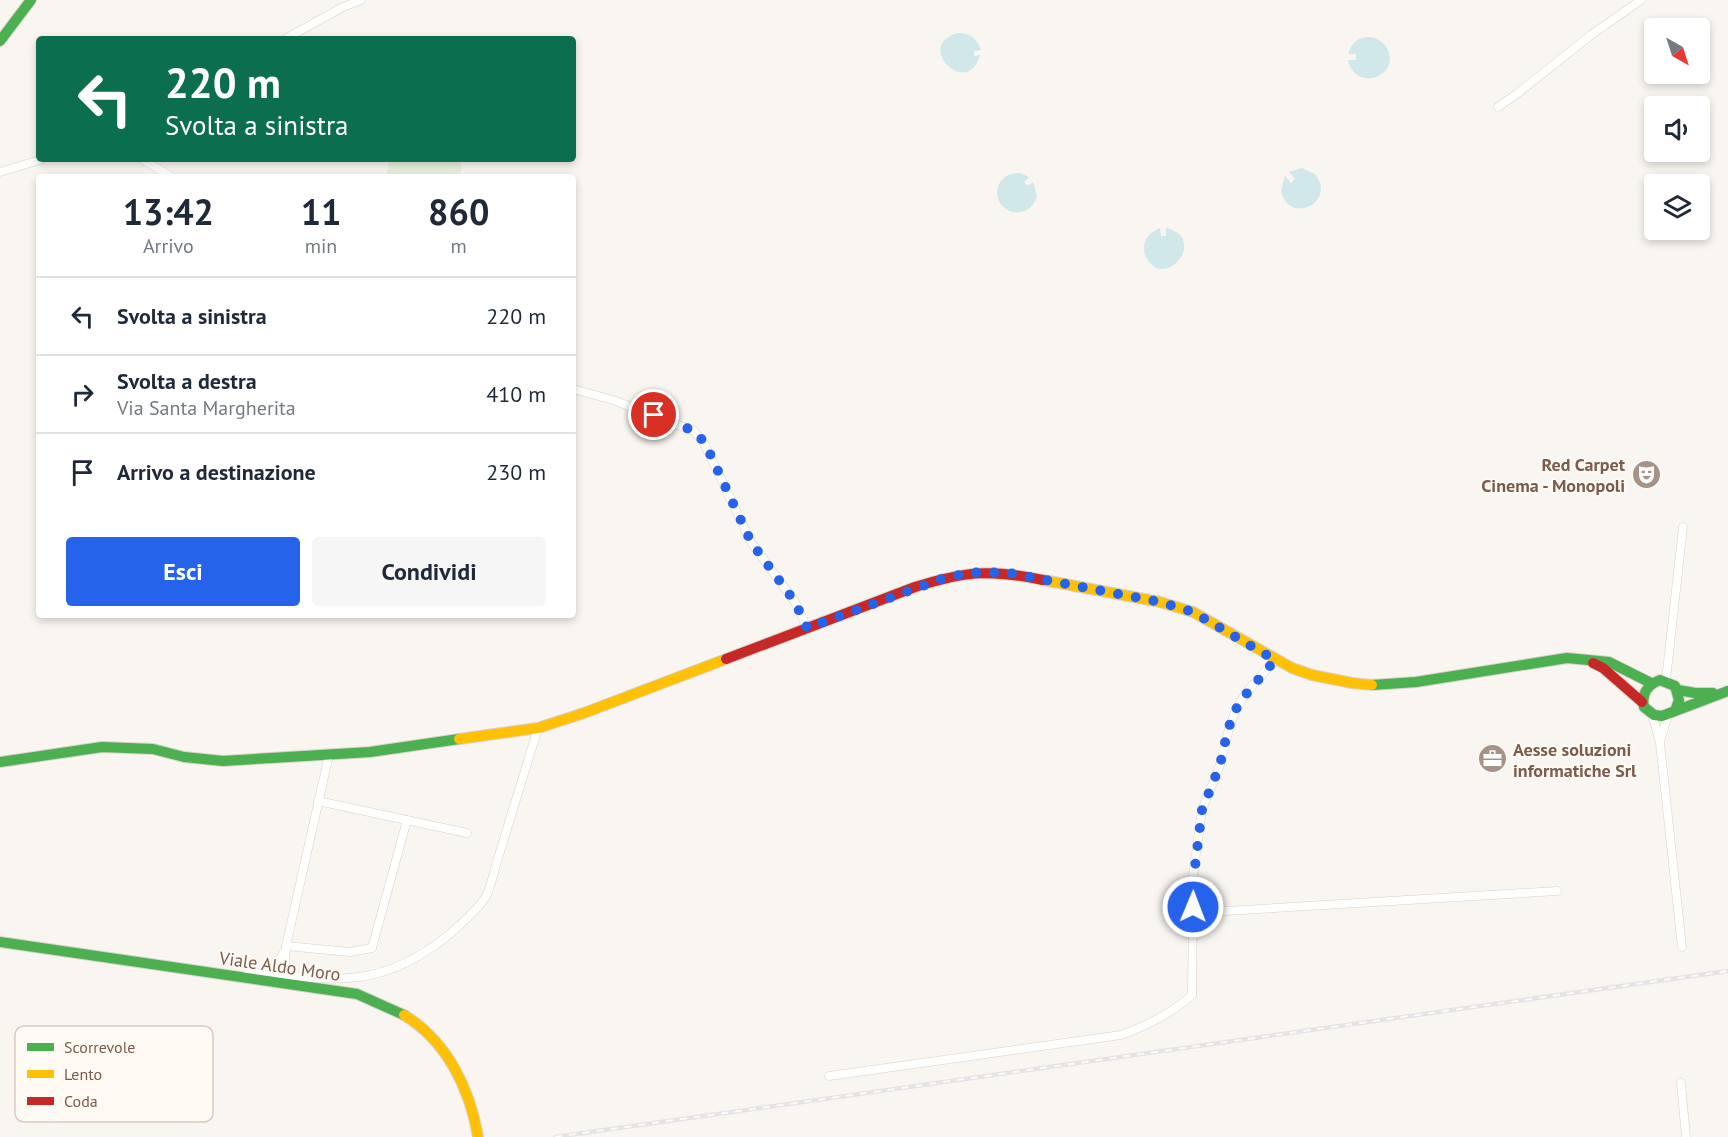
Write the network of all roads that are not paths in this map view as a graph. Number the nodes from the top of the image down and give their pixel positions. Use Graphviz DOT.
graph roads {
  1 [pos="31,0"];
  2 [pos="361,0"];
  3 [pos="1641,0"];
  4 [pos="290,36"];
  5 [pos="0,41"];
  6 [pos="1498,107"];
  7 [pos="36,161"];
  8 [pos="147,162"];
  9 [pos="0,172"];
  10 [pos="167,174"];
  11 [pos="576,390"];
  12 [pos="1683,527"];
  13 [pos="807,628"];
  14 [pos="1275,660"];
  15 [pos="1587,660"];
  16 [pos="1666,680"];
  17 [pos="1651,684"];
  18 [pos="1678,690"];
  19 [pos="1727,692"];
  20 [pos="1642,702"];
  21 [pos="1671,713"];
  22 [pos="1652,714"];
  23 [pos="538,728"];
  24 [pos="1660,743"];
  25 [pos="329,755"];
  26 [pos="0,762"];
  27 [pos="318,801"];
  28 [pos="407,820"];
  29 [pos="467,833"];
  30 [pos="1557,891"];
  31 [pos="1193,907"];
  32 [pos="0,942"];
  33 [pos="286,946"];
  34 [pos="1682,947"];
  35 [pos="264,974"];
  36 [pos="243,977"];
  37 [pos="295,977"];
  38 [pos="829,1076"];
  39 [pos="1681,1083"];
  40 [pos="478,1137"];
  41 [pos="1686,1137"];
  1 -- 5 [label="street"];
  2 -- 4 [label="street"];
  3 -- 6 [label="street"];
  7 -- 9 [label="street"];
  8 -- 10 [label="street"];
  11 -- 13 [label="street"];
  12 -- 16 [label="street"];
  13 -- 14 [label="street"];
  13 -- 23 [label="street"];
  14 -- 15 [label="street"];
  14 -- 31 [label="street"];
  15 -- 17 [label="street"];
  15 -- 20 [label="street"];
  16 -- 17 [label="street"];
  16 -- 18 [label="street"];
  17 -- 20 [label="street"];
  18 -- 19 [label="street"];
  18 -- 21 [label="street"];
  19 -- 21 [label="street"];
  20 -- 22 [label="street"];
  21 -- 22 [label="street"];
  21 -- 24 [label="street"];
  22 -- 24 [label="street"];
  23 -- 25 [label="street"];
  23 -- 37 [label="street"];
  24 -- 34 [label="street"];
  25 -- 26 [label="street"];
  25 -- 27 [label="street"];
  27 -- 28 [label="street"];
  27 -- 33 [label="street"];
  28 -- 29 [label="street"];
  28 -- 33 [label="street"];
  30 -- 31 [label="street"];
  31 -- 38 [label="street"];
  32 -- 36 [label="street, Viale Aldo Moro"];
  33 -- 35 [label="street"];
  33 -- 37 [label="street"];
  35 -- 36 [label="street"];
  35 -- 37 [label="street"];
  36 -- 40 [label="street, Viale Aldo Moro"];
  39 -- 41 [label="street"];
}
